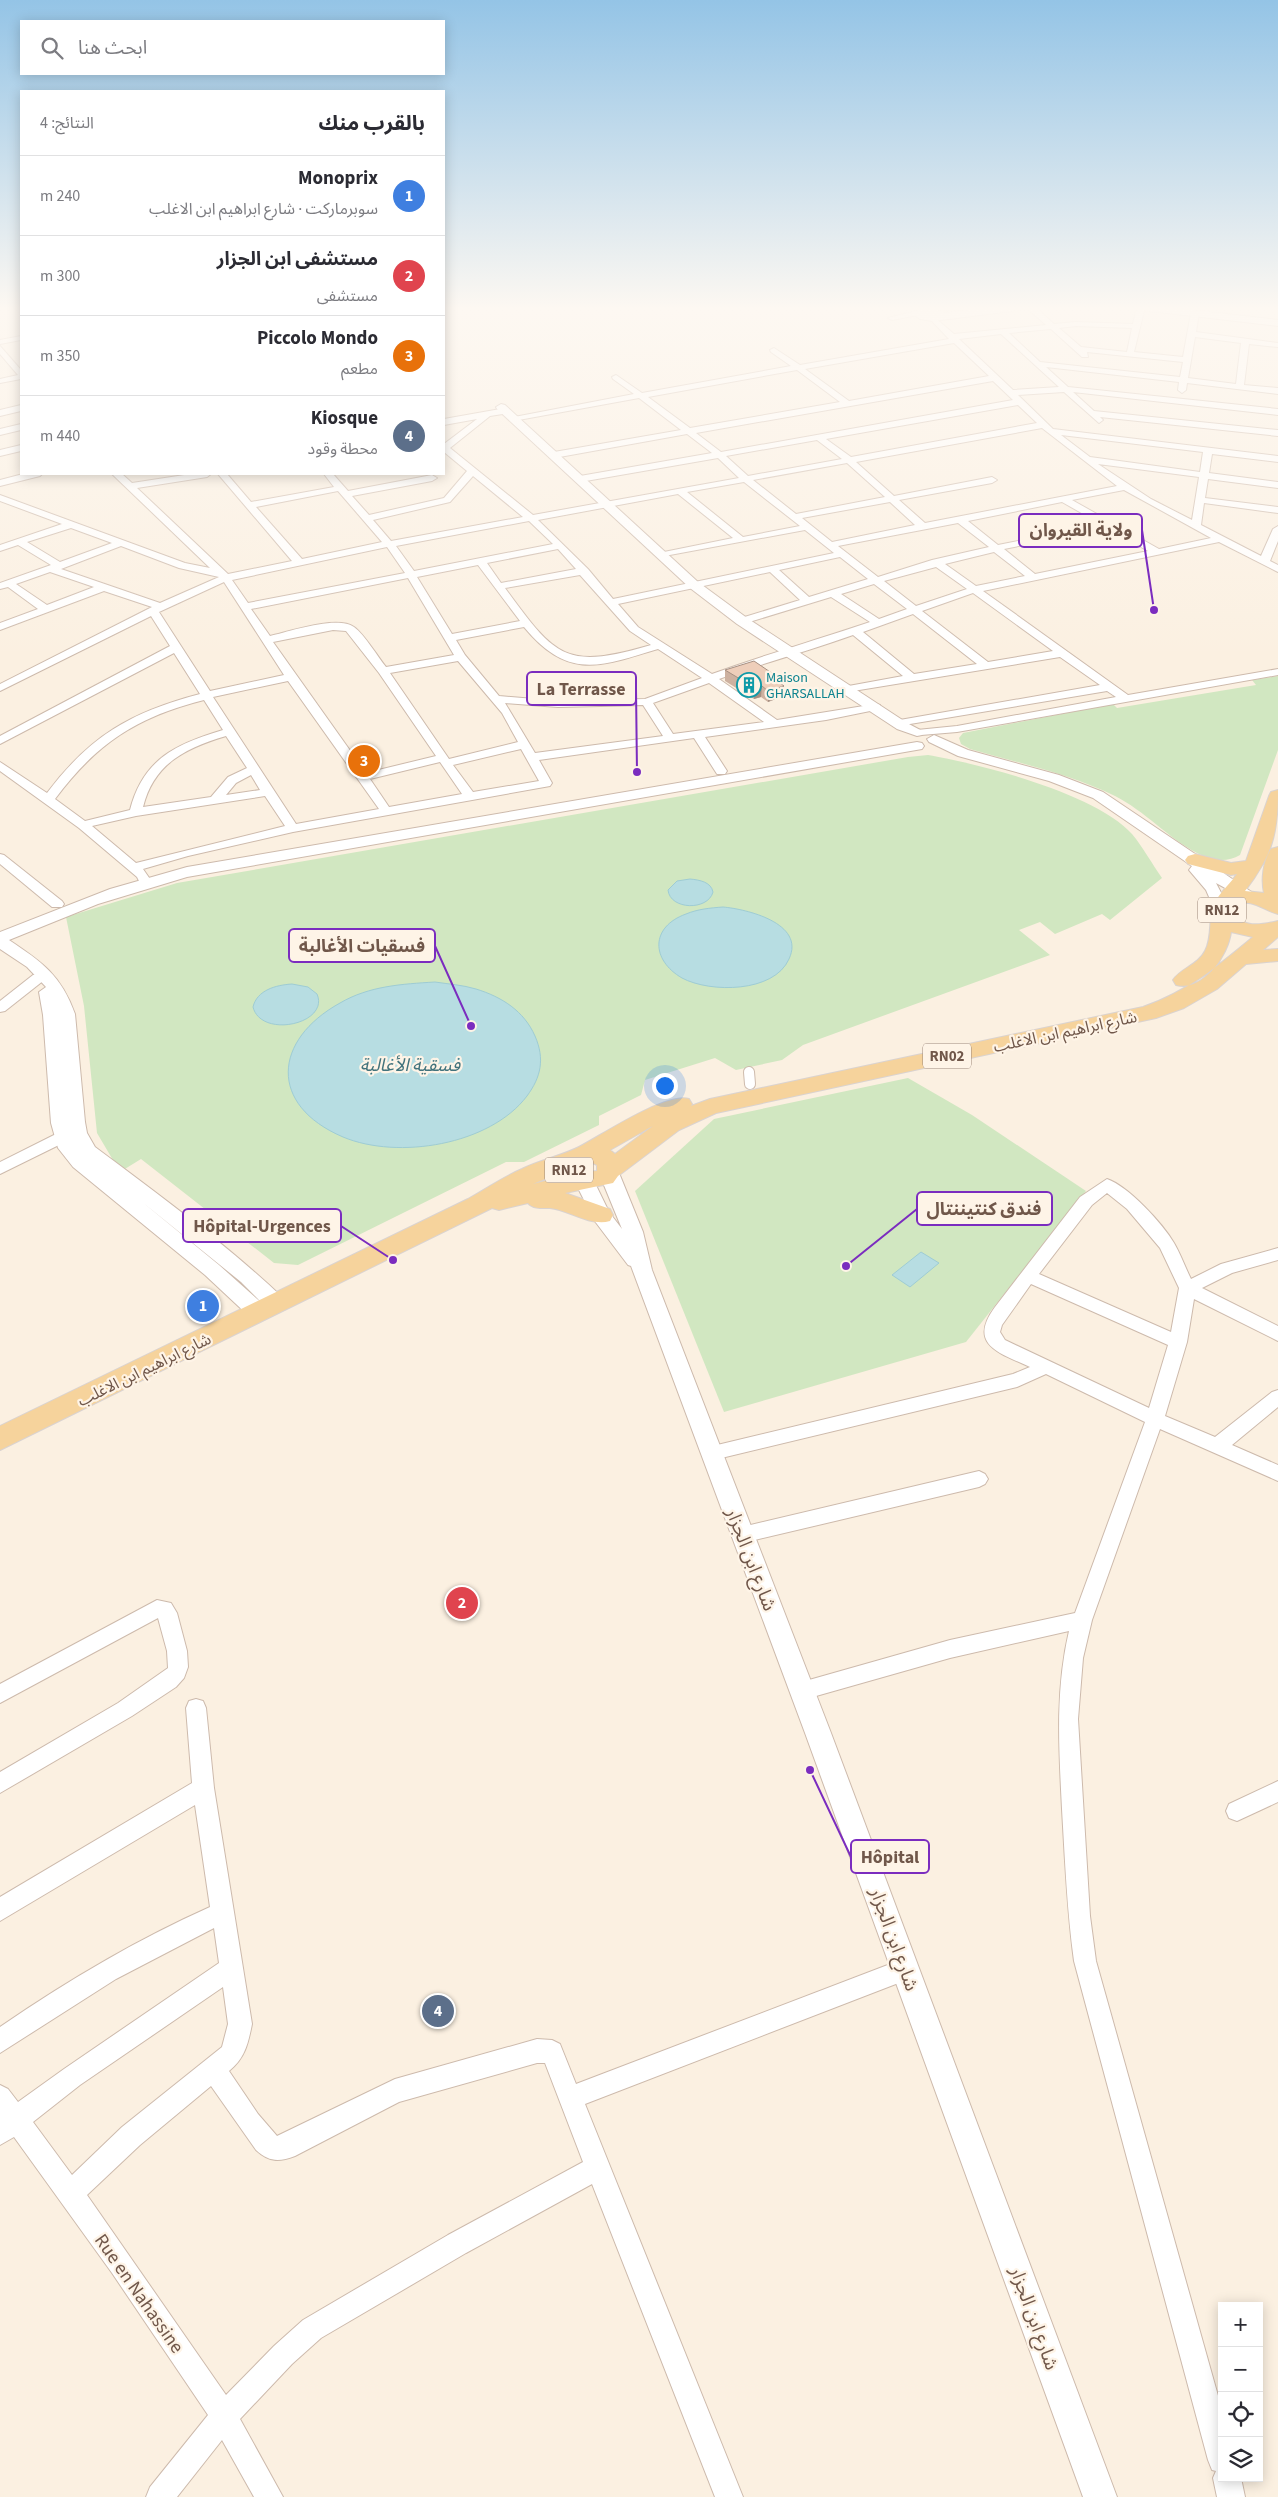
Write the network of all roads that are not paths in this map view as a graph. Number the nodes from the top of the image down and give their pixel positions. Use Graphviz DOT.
graph roads {
  1 [pos="476,424"];
  2 [pos="519,424"];
  3 [pos="678,424"];
  4 [pos="737,424"];
  5 [pos="891,424"];
  6 [pos="1042,424"];
  7 [pos="1103,424"];
  8 [pos="1235,424"];
  9 [pos="20,427"];
  10 [pos="1047,428"];
  11 [pos="0,432"];
  12 [pos="689,432"];
  13 [pos="1278,433"];
  14 [pos="817,436"];
  15 [pos="1118,439"];
  16 [pos="445,447"];
  17 [pos="20,448"];
  18 [pos="445,449"];
  19 [pos="1208,450"];
  20 [pos="0,453"];
  21 [pos="718,454"];
  22 [pos="554,456"];
  23 [pos="1278,459"];
  24 [pos="1087,460"];
  25 [pos="850,461"];
  26 [pos="473,470"];
  27 [pos="32,475"];
  28 [pos="118,475"];
  29 [pos="201,475"];
  30 [pos="223,475"];
  31 [pos="329,475"];
  32 [pos="1204,475"];
  33 [pos="580,479"];
  34 [pos="748,480"];
  35 [pos="992,480"];
  36 [pos="0,483"];
  37 [pos="439,485"];
  38 [pos="1278,485"];
  39 [pos="130,486"];
  40 [pos="1125,487"];
  41 [pos="344,491"];
  42 [pos="681,492"];
  43 [pos="0,498"];
  44 [pos="893,498"];
  45 [pos="1065,500"];
  46 [pos="1201,500"];
  47 [pos="608,504"];
  48 [pos="249,505"];
  49 [pos="1278,510"];
  50 [pos="794,516"];
  51 [pos="367,518"];
  52 [pos="531,518"];
  53 [pos="961,520"];
  54 [pos="70,525"];
  55 [pos="1110,525"];
  56 [pos="1196,526"];
  57 [pos="807,527"];
  58 [pos="923,527"];
  59 [pos="1278,529"];
  60 [pos="1220,539"];
  61 [pos="741,540"];
  62 [pos="20,542"];
  63 [pos="122,544"];
  64 [pos="389,544"];
  65 [pos="830,545"];
  66 [pos="560,546"];
  67 [pos="996,547"];
  68 [pos="0,548"];
  69 [pos="1156,551"];
  70 [pos="842,554"];
  71 [pos="662,555"];
  72 [pos="480,560"];
  73 [pos="299,562"];
  74 [pos="936,562"];
  75 [pos="1264,562"];
  76 [pos="56,568"];
  77 [pos="771,568"];
  78 [pos="1278,569"];
  79 [pos="584,571"];
  80 [pos="411,574"];
  81 [pos="223,576"];
  82 [pos="1032,577"];
  83 [pos="875,580"];
  84 [pos="5,585"];
  85 [pos="694,585"];
  86 [pos="500,586"];
  87 [pos="104,587"];
  88 [pos="973,590"];
  89 [pos="832,593"];
  90 [pos="808,601"];
  91 [pos="610,603"];
  92 [pos="245,607"];
  93 [pos="157,609"];
  94 [pos="47,610"];
  95 [pos="915,611"];
  96 [pos="742,621"];
  97 [pos="527,623"];
  98 [pos="878,623"];
  99 [pos="0,627"];
  100 [pos="855,630"];
  101 [pos="449,638"];
  102 [pos="268,640"];
  103 [pos="658,646"];
  104 [pos="177,647"];
  105 [pos="792,652"];
  106 [pos="1062,654"];
  107 [pos="461,657"];
  108 [pos="986,666"];
  109 [pos="383,671"];
  110 [pos="1278,672"];
  111 [pos="291,677"];
  112 [pos="912,678"];
  113 [pos="713,680"];
  114 [pos="1109,687"];
  115 [pos="0,688"];
  116 [pos="847,689"];
  117 [pos="207,695"];
  118 [pos="1126,699"];
  119 [pos="498,700"];
  120 [pos="646,702"];
  121 [pos="876,708"];
  122 [pos="773,723"];
  123 [pos="957,729"];
  124 [pos="230,731"];
  125 [pos="698,735"];
  126 [pos="916,735"];
  127 [pos="670,738"];
  128 [pos="0,741"];
  129 [pos="526,744"];
  130 [pos="533,757"];
  131 [pos="443,760"];
  132 [pos="0,766"];
  133 [pos="254,769"];
  134 [pos="721,771"];
  135 [pos="362,776"];
  136 [pos="268,792"];
  137 [pos="469,796"];
  138 [pos="1278,796"];
  139 [pos="47,800"];
  140 [pos="215,800"];
  141 [pos="386,811"];
  142 [pos="136,812"];
  143 [pos="83,826"];
  144 [pos="293,828"];
  145 [pos="1170,844"];
  146 [pos="1278,853"];
  147 [pos="0,858"];
  148 [pos="1195,860"];
  149 [pos="1254,864"];
  150 [pos="140,875"];
  151 [pos="1232,902"];
  152 [pos="57,904"];
  153 [pos="0,925"];
  154 [pos="1275,925"];
  155 [pos="0,938"];
  156 [pos="0,942"];
  157 [pos="0,955"];
  158 [pos="1278,955"];
  159 [pos="1240,958"];
  160 [pos="38,978"];
  161 [pos="0,1008"];
  162 [pos="70,1135"];
  163 [pos="0,1169"];
  164 [pos="581,1169"];
  165 [pos="609,1172"];
  166 [pos="513,1198"];
  167 [pos="477,1206"];
  168 [pos="601,1215"];
  169 [pos="1278,1254"];
  170 [pos="642,1270"];
  171 [pos="1028,1276"];
  172 [pos="1187,1288"];
  173 [pos="267,1308"];
  174 [pos="1278,1334"];
  175 [pos="1178,1342"];
  176 [pos="1046,1367"];
  177 [pos="1278,1397"];
  178 [pos="1155,1420"];
  179 [pos="0,1439"];
  180 [pos="1217,1446"];
  181 [pos="713,1453"];
  182 [pos="1278,1473"];
  183 [pos="979,1479"];
  184 [pos="742,1535"];
  185 [pos="1082,1620"];
  186 [pos="802,1691"];
  187 [pos="0,1694"];
  188 [pos="196,1708"];
  189 [pos="0,1783"];
  190 [pos="203,1788"];
  191 [pos="1278,1791"];
  192 [pos="1237,1811"];
  193 [pos="0,1910"];
  194 [pos="222,1913"];
  195 [pos="232,1968"];
  196 [pos="906,1969"];
  197 [pos="0,2041"];
  198 [pos="214,2070"];
  199 [pos="0,2097"];
  200 [pos="570,2098"];
  201 [pos="8,2126"];
  202 [pos="597,2168"];
  203 [pos="70,2194"];
  204 [pos="224,2416"];
  205 [pos="1218,2445"];
  206 [pos="1227,2482"];
  207 [pos="160,2497"];
  208 [pos="269,2497"];
  209 [pos="729,2497"];
  210 [pos="1100,2497"];
  211 [pos="1232,2497"];
  1 -- 16 [label="street"];
  2 -- 22 [label="street"];
  3 -- 12 [label="street"];
  4 -- 12 [label="street"];
  5 -- 14 [label="street"];
  6 -- 10 [label="street"];
  7 -- 15 [label="street"];
  8 -- 13 [label="street"];
  9 -- 11 [label="street"];
  10 -- 15 [label="street"];
  10 -- 24 [label="street"];
  10 -- 25 [label="street"];
  12 -- 21 [label="street"];
  12 -- 22 [label="street"];
  14 -- 21 [label="street"];
  14 -- 25 [label="street"];
  15 -- 19 [label="street"];
  17 -- 20 [label="street"];
  18 -- 26 [label="street"];
  19 -- 23 [label="street"];
  19 -- 32 [label="street"];
  21 -- 33 [label="street"];
  21 -- 34 [label="street"];
  22 -- 33 [label="street"];
  24 -- 32 [label="street"];
  24 -- 40 [label="street"];
  25 -- 34 [label="street"];
  25 -- 44 [label="street"];
  26 -- 37 [label="street"];
  26 -- 52 [label="street"];
  27 -- 36 [label="street"];
  28 -- 39 [label="street"];
  29 -- 39 [label="street"];
  30 -- 48 [label="street"];
  31 -- 41 [label="street"];
  32 -- 38 [label="street"];
  32 -- 46 [label="street"];
  33 -- 47 [label="street"];
  34 -- 42 [label="street"];
  34 -- 50 [label="street"];
  35 -- 44 [label="street"];
  37 -- 41 [label="street"];
  37 -- 51 [label="street"];
  39 -- 81 [label="street"];
  40 -- 45 [label="street"];
  40 -- 56 [label="street"];
  41 -- 48 [label="street"];
  41 -- 51 [label="street"];
  42 -- 47 [label="street"];
  42 -- 61 [label="street"];
  43 -- 54 [label="street"];
  44 -- 50 [label="street"];
  44 -- 58 [label="street"];
  45 -- 53 [label="street"];
  45 -- 55 [label="street"];
  46 -- 49 [label="street"];
  46 -- 56 [label="street"];
  47 -- 52 [label="street"];
  47 -- 71 [label="street"];
  48 -- 73 [label="street"];
  50 -- 57 [label="street"];
  51 -- 64 [label="street"];
  52 -- 64 [label="street"];
  52 -- 66 [label="street"];
  53 -- 58 [label="street"];
  53 -- 67 [label="street"];
  54 -- 62 [label="street"];
  54 -- 63 [label="street"];
  55 -- 67 [label="street"];
  55 -- 69 [label="street"];
  56 -- 60 [label="street"];
  57 -- 61 [label="street"];
  57 -- 65 [label="street"];
  58 -- 65 [label="street"];
  59 -- 75 [label="street"];
  60 -- 69 [label="street"];
  60 -- 75 [label="street"];
  61 -- 71 [label="street"];
  62 -- 68 [label="street"];
  62 -- 76 [label="street"];
  63 -- 76 [label="street"];
  63 -- 81 [label="street"];
  64 -- 73 [label="street"];
  64 -- 80 [label="street"];
  65 -- 70 [label="street"];
  66 -- 72 [label="street"];
  66 -- 79 [label="street"];
  67 -- 74 [label="street"];
  67 -- 82 [label="street"];
  69 -- 82 [label="street"];
  70 -- 77 [label="street"];
  70 -- 83 [label="street"];
  71 -- 85 [label="street"];
  72 -- 80 [label="street"];
  72 -- 86 [label="street"];
  73 -- 81 [label="street"];
  74 -- 83 [label="street"];
  74 -- 88 [label="street"];
  75 -- 78 [label="street"];
  76 -- 84 [label="street"];
  76 -- 87 [label="street"];
  77 -- 85 [label="street"];
  77 -- 90 [label="street"];
  79 -- 86 [label="street"];
  79 -- 91 [label="street"];
  80 -- 92 [label="street"];
  80 -- 101 [label="street"];
  81 -- 92 [label="street"];
  81 -- 93 [label="street"];
  82 -- 88 [label="street"];
  83 -- 89 [label="street"];
  83 -- 95 [label="street"];
  84 -- 94 [label="street"];
  85 -- 91 [label="street"];
  85 -- 96 [label="street"];
  86 -- 97 [label="street"];
  87 -- 93 [label="street"];
  87 -- 94 [label="street"];
  88 -- 95 [label="street"];
  88 -- 106 [label="street"];
  89 -- 90 [label="street"];
  89 -- 98 [label="street"];
  90 -- 96 [label="street"];
  91 -- 103 [label="street"];
  92 -- 102 [label="street"];
  93 -- 104 [label="street"];
  93 -- 115 [label="street"];
  94 -- 99 [label="street"];
  95 -- 98 [label="street"];
  95 -- 108 [label="street"];
  96 -- 105 [label="street"];
  97 -- 101 [label="street"];
  97 -- 103 [label="street"];
  98 -- 100 [label="street"];
  100 -- 105 [label="street"];
  100 -- 112 [label="street"];
  101 -- 107 [label="street"];
  102 -- 109 [label="street"];
  102 -- 111 [label="street"];
  103 -- 113 [label="street"];
  104 -- 117 [label="street"];
  104 -- 128 [label="street"];
  105 -- 113 [label="street"];
  105 -- 116 [label="street"];
  106 -- 108 [label="street"];
  106 -- 114 [label="street"];
  107 -- 109 [label="street"];
  107 -- 119 [label="street"];
  108 -- 112 [label="street"];
  109 -- 131 [label="street"];
  110 -- 118 [label="street"];
  111 -- 117 [label="street"];
  111 -- 135 [label="street"];
  112 -- 116 [label="street"];
  113 -- 120 [label="street"];
  113 -- 122 [label="street"];
  114 -- 118 [label="street"];
  114 -- 126 [label="street"];
  116 -- 121 [label="street"];
  117 -- 124 [label="street"];
  117 -- 139 [label="street"];
  118 -- 123 [label="street"];
  119 -- 120 [label="street"];
  119 -- 129 [label="street"];
  120 -- 127 [label="street"];
  121 -- 122 [label="street"];
  121 -- 126 [label="street"];
  122 -- 125 [label="street"];
  123 -- 126 [label="street"];
  124 -- 133 [label="street"];
  124 -- 142 [label="street"];
  125 -- 127 [label="street"];
  125 -- 134 [label="street"];
  126 -- 134 [label="street"];
  126 -- 145 [label="street"];
  126 -- 150 [label="street"];
  127 -- 130 [label="street"];
  129 -- 130 [label="street"];
  129 -- 131 [label="street"];
  130 -- 137 [label="street"];
  131 -- 135 [label="street"];
  131 -- 137 [label="street"];
  132 -- 139 [label="street"];
  133 -- 136 [label="street"];
  133 -- 140 [label="street"];
  134 -- 150 [label="street"];
  135 -- 141 [label="street"];
  136 -- 140 [label="street"];
  136 -- 144 [label="street"];
  137 -- 141 [label="street"];
  138 -- 149 [label="main road"];
  139 -- 143 [label="street"];
  140 -- 142 [label="street"];
  141 -- 144 [label="street"];
  142 -- 143 [label="street"];
  143 -- 150 [label="street"];
  144 -- 150 [label="street"];
  145 -- 148 [label="street"];
  145 -- 151 [label="street"];
  146 -- 154 [label="main road"];
  147 -- 152 [label="street"];
  148 -- 149 [label="main road"];
  148 -- 151 [label="street"];
  149 -- 151 [label="main road"];
  150 -- 152 [label="street"];
  150 -- 155 [label="street"];
  151 -- 154 [label="main road, RN12"];
  151 -- 154 [label="main road, RN12"];
  151 -- 164 [label="main road, شارع ابراهيم ابن الاغلب / RN02"];
  152 -- 153 [label="street"];
  154 -- 159 [label="main road, شارع ابراهيم ابن الاغلب / RN02"];
  156 -- 162 [label="street"];
  157 -- 160 [label="street"];
  158 -- 159 [label="main road"];
  159 -- 165 [label="main road, شارع ابراهيم ابن الاغلب / RN02"];
  160 -- 161 [label="street"];
  160 -- 162 [label="street"];
  162 -- 163 [label="street"];
  162 -- 173 [label="street"];
  164 -- 165 [label="main road, RN12"];
  164 -- 166 [label="main road, RN12"];
  164 -- 167 [label="main road, RN12"];
  164 -- 168 [label="street, شارع ابن الجزار"];
  165 -- 170 [label="street, شارع ابن الجزار"];
  166 -- 167 [label="main road, RN12"];
  166 -- 168 [label="main road"];
  167 -- 173 [label="main road, شارع ابراهيم ابن الاغلب"];
  168 -- 170 [label="street, شارع ابن الجزار"];
  169 -- 172 [label="street"];
  170 -- 181 [label="street, شارع ابن الجزار"];
  171 -- 172 [label="street"];
  171 -- 175 [label="street"];
  171 -- 176 [label="street"];
  172 -- 174 [label="street"];
  172 -- 175 [label="street"];
  173 -- 179 [label="main road, شارع ابراهيم ابن الاغلب"];
  175 -- 178 [label="street"];
  176 -- 178 [label="street"];
  176 -- 181 [label="street"];
  177 -- 180 [label="street"];
  178 -- 180 [label="street"];
  178 -- 185 [label="street"];
  180 -- 182 [label="street"];
  181 -- 184 [label="street, شارع ابن الجزار"];
  183 -- 184 [label="street"];
  184 -- 186 [label="street, شارع ابن الجزار"];
  185 -- 186 [label="street"];
  185 -- 205 [label="street"];
  186 -- 196 [label="street, شارع ابن الجزار"];
  187 -- 189 [label="street"];
  188 -- 190 [label="street"];
  190 -- 193 [label="street"];
  190 -- 194 [label="street"];
  191 -- 192 [label="street"];
  194 -- 195 [label="street"];
  194 -- 197 [label="street"];
  195 -- 198 [label="street"];
  195 -- 201 [label="street"];
  196 -- 200 [label="street"];
  196 -- 210 [label="street, شارع ابن الجزار"];
  198 -- 200 [label="street"];
  198 -- 203 [label="street"];
  199 -- 201 [label="street, Rue en Nahassine"];
  200 -- 202 [label="street"];
  201 -- 203 [label="street, Rue en Nahassine"];
  202 -- 204 [label="street"];
  202 -- 209 [label="street"];
  203 -- 204 [label="street, Rue en Nahassine"];
  204 -- 207 [label="street"];
  204 -- 208 [label="street, Rue en Nahassine"];
  206 -- 211 [label="street"];
}
